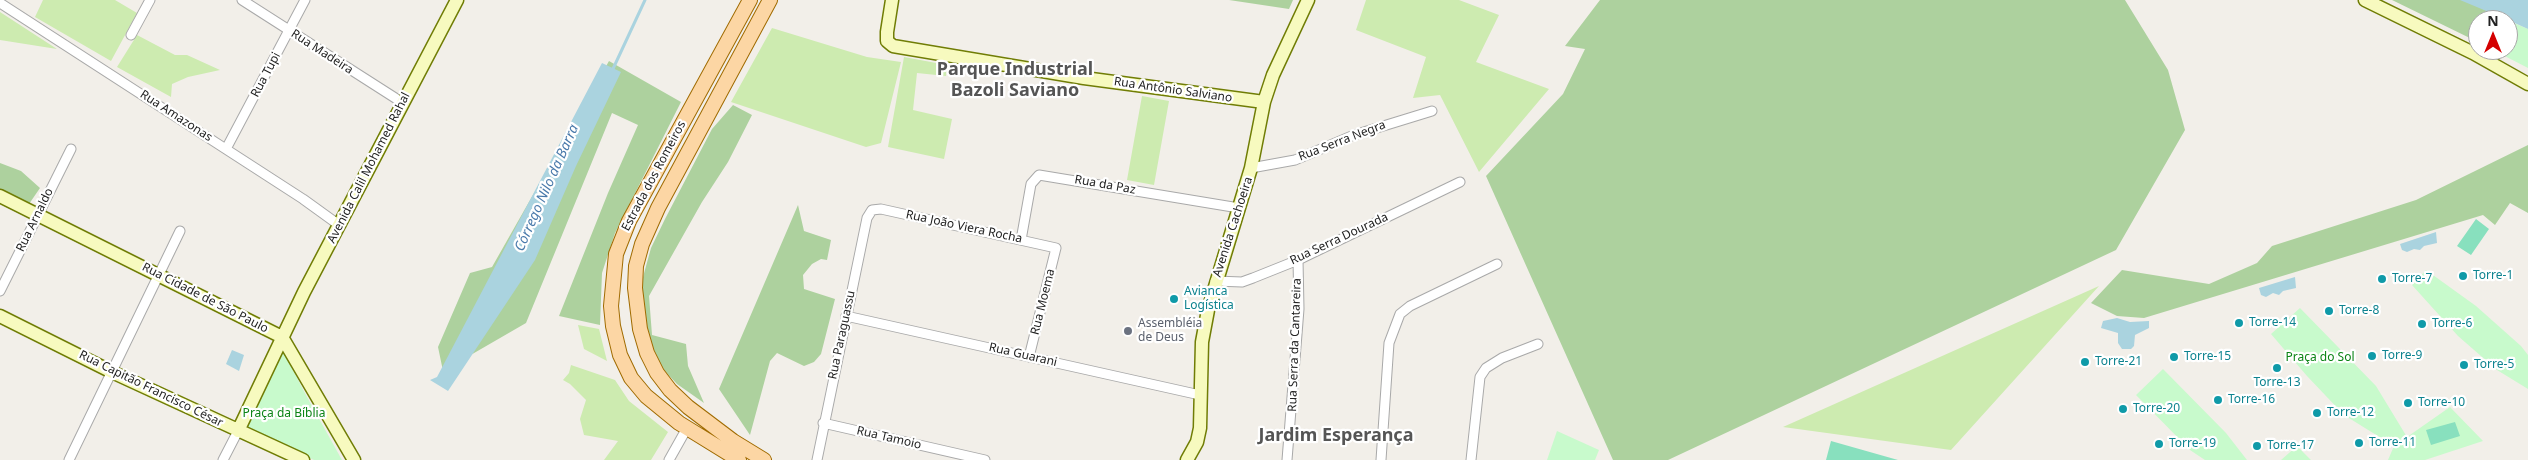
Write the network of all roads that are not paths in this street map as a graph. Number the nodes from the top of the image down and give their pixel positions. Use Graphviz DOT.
graph roads {
  1 [pos="150,0"];
  2 [pos="242,0"];
  3 [pos="306,0"];
  4 [pos="457,0"];
  5 [pos="750,0"];
  6 [pos="770,0"];
  7 [pos="892,0"];
  8 [pos="1308,0"];
  9 [pos="2365,0"];
  10 [pos="0,3"];
  11 [pos="290,31"];
  12 [pos="131,35"];
  13 [pos="2528,84"];
  14 [pos="1264,102"];
  15 [pos="403,103"];
  16 [pos="1432,111"];
  17 [pos="71,150"];
  18 [pos="226,150"];
  19 [pos="1251,168"];
  20 [pos="1460,182"];
  21 [pos="0,196"];
  22 [pos="1239,208"];
  23 [pos="872,210"];
  24 [pos="37,214"];
  25 [pos="339,225"];
  26 [pos="180,231"];
  27 [pos="1021,240"];
  28 [pos="1056,248"];
  29 [pos="1298,260"];
  30 [pos="1497,264"];
  31 [pos="159,275"];
  32 [pos="1215,281"];
  33 [pos="0,291"];
  34 [pos="0,316"];
  35 [pos="846,316"];
  36 [pos="282,337"];
  37 [pos="1538,344"];
  38 [pos="1029,357"];
  39 [pos="112,372"];
  40 [pos="1200,395"];
  41 [pos="824,422"];
  42 [pos="687,428"];
  43 [pos="238,431"];
  44 [pos="954,456"];
  45 [pos="69,460"];
  46 [pos="223,460"];
  47 [pos="303,460"];
  48 [pos="354,460"];
  49 [pos="669,460"];
  50 [pos="739,460"];
  51 [pos="764,460"];
  52 [pos="817,460"];
  53 [pos="985,460"];
  54 [pos="1187,460"];
  55 [pos="1287,460"];
  56 [pos="1381,460"];
  57 [pos="1471,460"];
  1 -- 12 [label="street"];
  2 -- 11 [label="street, Rua Madeira"];
  3 -- 11 [label="street, Rua Tupi"];
  4 -- 15 [label="street, Avenida Calil Mohamed Rahal"];
  5 -- 42 [label="main road, Estrada dos Romeiros"];
  6 -- 51 [label="main road, Estrada dos Romeiros"];
  7 -- 14 [label="street, Rua Antônio Salviano"];
  8 -- 14 [label="street, Avenida Cachoeira"];
  9 -- 13 [label="street"];
  10 -- 18 [label="street, Rua Amazonas"];
  11 -- 15 [label="street, Rua Madeira"];
  11 -- 18 [label="street, Rua Tupi"];
  14 -- 19 [label="street, Avenida Cachoeira"];
  15 -- 25 [label="street, Avenida Calil Mohamed Rahal"];
  16 -- 19 [label="street, Rua Serra Negra"];
  17 -- 24 [label="street, Rua Arnaldo"];
  18 -- 25 [label="street, Rua Amazonas"];
  19 -- 22 [label="street, Avenida Cachoeira"];
  20 -- 29 [label="street, Rua Serra Dourada"];
  21 -- 24 [label="street, Rua Cidade de São Paulo"];
  22 -- 27 [label="street, Rua da Paz"];
  22 -- 32 [label="street, Avenida Cachoeira"];
  23 -- 27 [label="street, Rua João Viera Rocha"];
  23 -- 35 [label="street, Rua Paraguassu"];
  24 -- 31 [label="street, Rua Cidade de São Paulo"];
  24 -- 33 [label="street, Rua Arnaldo"];
  25 -- 36 [label="street, Avenida Calil Mohamed Rahal"];
  26 -- 31 [label="street"];
  27 -- 28 [label="street, Rua João Viera Rocha"];
  28 -- 38 [label="street, Rua Moema"];
  29 -- 32 [label="street, Rua Serra Dourada"];
  29 -- 55 [label="street, Rua Serra da Cantareira"];
  30 -- 56 [label="street"];
  31 -- 36 [label="street, Rua Cidade de São Paulo"];
  31 -- 39 [label="street"];
  32 -- 40 [label="street, Avenida Cachoeira"];
  34 -- 39 [label="street, Rua Capitão Francisco César"];
  35 -- 38 [label="street, Rua Guarani"];
  35 -- 41 [label="street, Rua Paraguassu"];
  36 -- 43 [label="street, Avenida Calil Mohamed Rahal"];
  36 -- 48 [label="street, Rua Cidade de São Paulo"];
  37 -- 57 [label="street"];
  38 -- 40 [label="street, Rua Guarani"];
  39 -- 43 [label="street, Rua Capitão Francisco César"];
  39 -- 45 [label="street"];
  40 -- 54 [label="street, Avenida Cachoeira"];
  41 -- 44 [label="street, Rua Tamoio"];
  41 -- 52 [label="street, Rua Paraguassu"];
  42 -- 49 [label="street"];
  42 -- 50 [label="main road, Estrada dos Romeiros"];
  43 -- 46 [label="street"];
  43 -- 47 [label="street, Rua Capitão Francisco César"];
  44 -- 53 [label="street, Rua Tamoio"];
}
